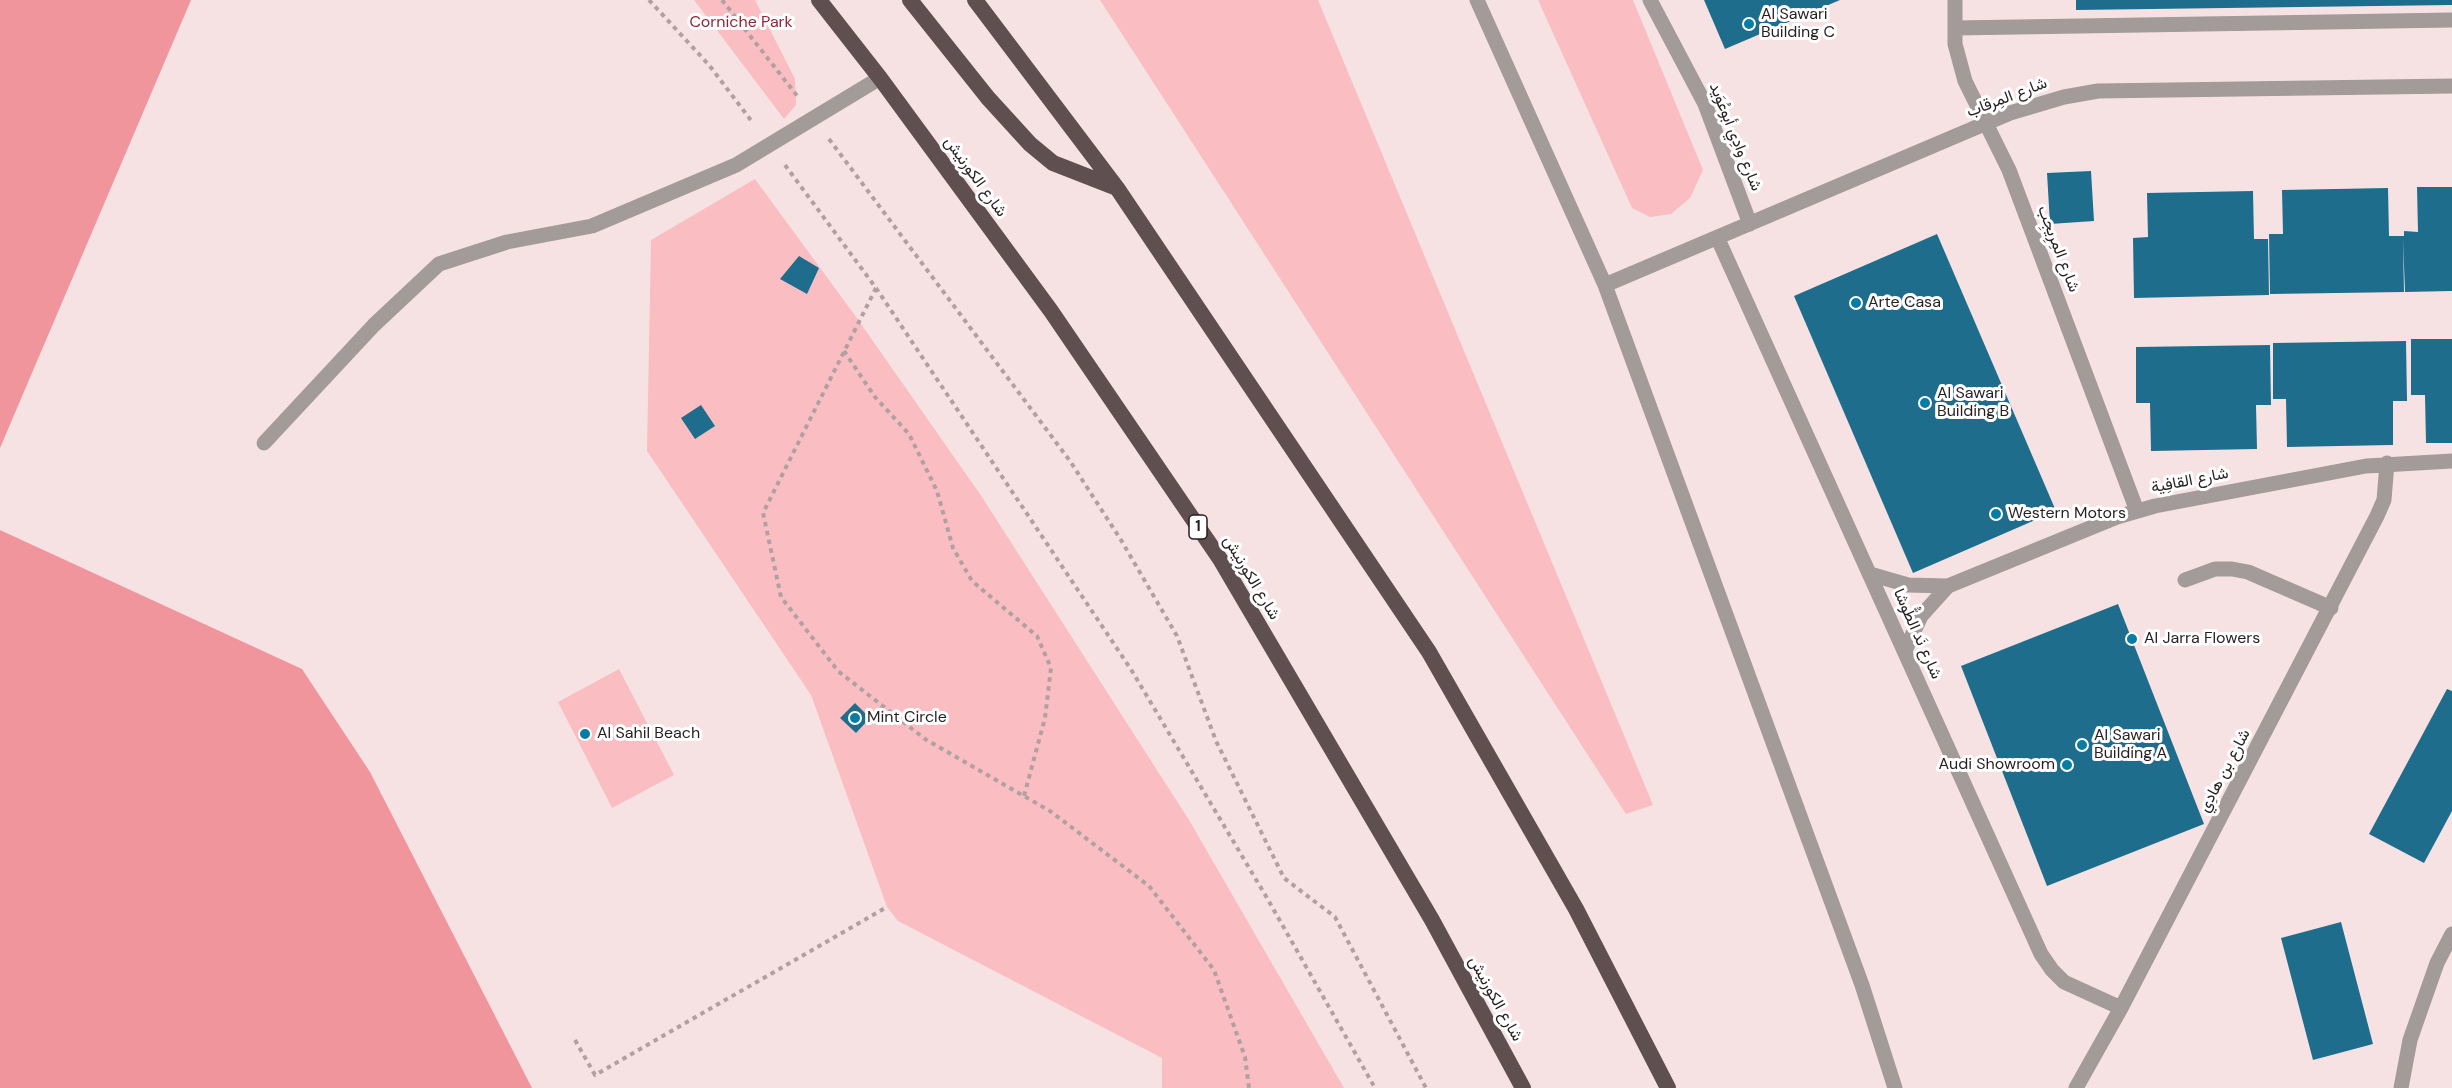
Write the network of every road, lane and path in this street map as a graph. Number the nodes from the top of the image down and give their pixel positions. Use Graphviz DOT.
graph roads {
  1 [pos="649,0"];
  2 [pos="722,0"];
  3 [pos="819,0"];
  4 [pos="910,0"];
  5 [pos="975,0"];
  6 [pos="1477,0"];
  7 [pos="1650,0"];
  8 [pos="1956,0"];
  9 [pos="2452,20"];
  10 [pos="1955,28"];
  11 [pos="880,78"];
  12 [pos="2452,86"];
  13 [pos="813,117"];
  14 [pos="1986,125"];
  15 [pos="770,144"];
  16 [pos="1117,188"];
  17 [pos="1750,224"];
  18 [pos="1718,239"];
  19 [pos="1605,285"];
  20 [pos="876,288"];
  21 [pos="844,351"];
  22 [pos="264,443"];
  23 [pos="2452,461"];
  24 [pos="2387,463"];
  25 [pos="2137,511"];
  26 [pos="1870,574"];
  27 [pos="2185,580"];
  28 [pos="1948,586"];
  29 [pos="2331,608"];
  30 [pos="1905,651"];
  31 [pos="1024,796"];
  32 [pos="887,907"];
  33 [pos="2452,934"];
  34 [pos="2121,1008"];
  35 [pos="575,1040"];
  36 [pos="1249,1088"];
  37 [pos="1375,1088"];
  38 [pos="1425,1088"];
  39 [pos="1523,1088"];
  40 [pos="1668,1088"];
  41 [pos="1895,1088"];
  42 [pos="2076,1088"];
  43 [pos="2401,1088"];
  1 -- 15 [label="path"];
  2 -- 13 [label="path"];
  3 -- 11 [label="highway, شارع الكورنيش / 1"];
  4 -- 16 [label="highway"];
  5 -- 16 [label="highway"];
  6 -- 19 [label="street"];
  7 -- 17 [label="street, شارع وادِي أبوعُوَيد"];
  8 -- 10 [label="street, شارع المِرِيجِب"];
  9 -- 10 [label="street"];
  10 -- 14 [label="street, شارع المِرِيجِب"];
  11 -- 13 [label="street"];
  11 -- 39 [label="highway, شارع الكورنيش / 1"];
  12 -- 14 [label="street, شارع المِرقاب"];
  13 -- 15 [label="street"];
  13 -- 38 [label="path"];
  14 -- 17 [label="street, شارع المِرقاب"];
  14 -- 25 [label="street, شارع المِرِيجِب"];
  15 -- 20 [label="path"];
  15 -- 22 [label="street"];
  16 -- 40 [label="highway"];
  17 -- 18 [label="street, شارع المِرقاب"];
  18 -- 19 [label="street, شارع المِرقاب"];
  18 -- 26 [label="street, شارع نَد الطُّوشا"];
  19 -- 41 [label="street"];
  20 -- 21 [label="path"];
  20 -- 37 [label="path"];
  21 -- 31 [label="path"];
  21 -- 31 [label="path"];
  23 -- 24 [label="street, شارع القافِية"];
  24 -- 25 [label="street, شارع القافِية"];
  24 -- 29 [label="street, شارع بن هادِي"];
  25 -- 28 [label="street, شارع القافِية"];
  26 -- 28 [label="street, شارع القافِية"];
  26 -- 30 [label="street, شارع نَد الطُّوشا"];
  27 -- 29 [label="street"];
  28 -- 30 [label="street, شارع القافِية"];
  29 -- 34 [label="street, شارع بن هادِي"];
  30 -- 34 [label="street, شارع نَد الطُّوشا"];
  31 -- 36 [label="path"];
  32 -- 35 [label="path"];
  33 -- 43 [label="street"];
  34 -- 42 [label="street, شارع بن هادِي"];
}
